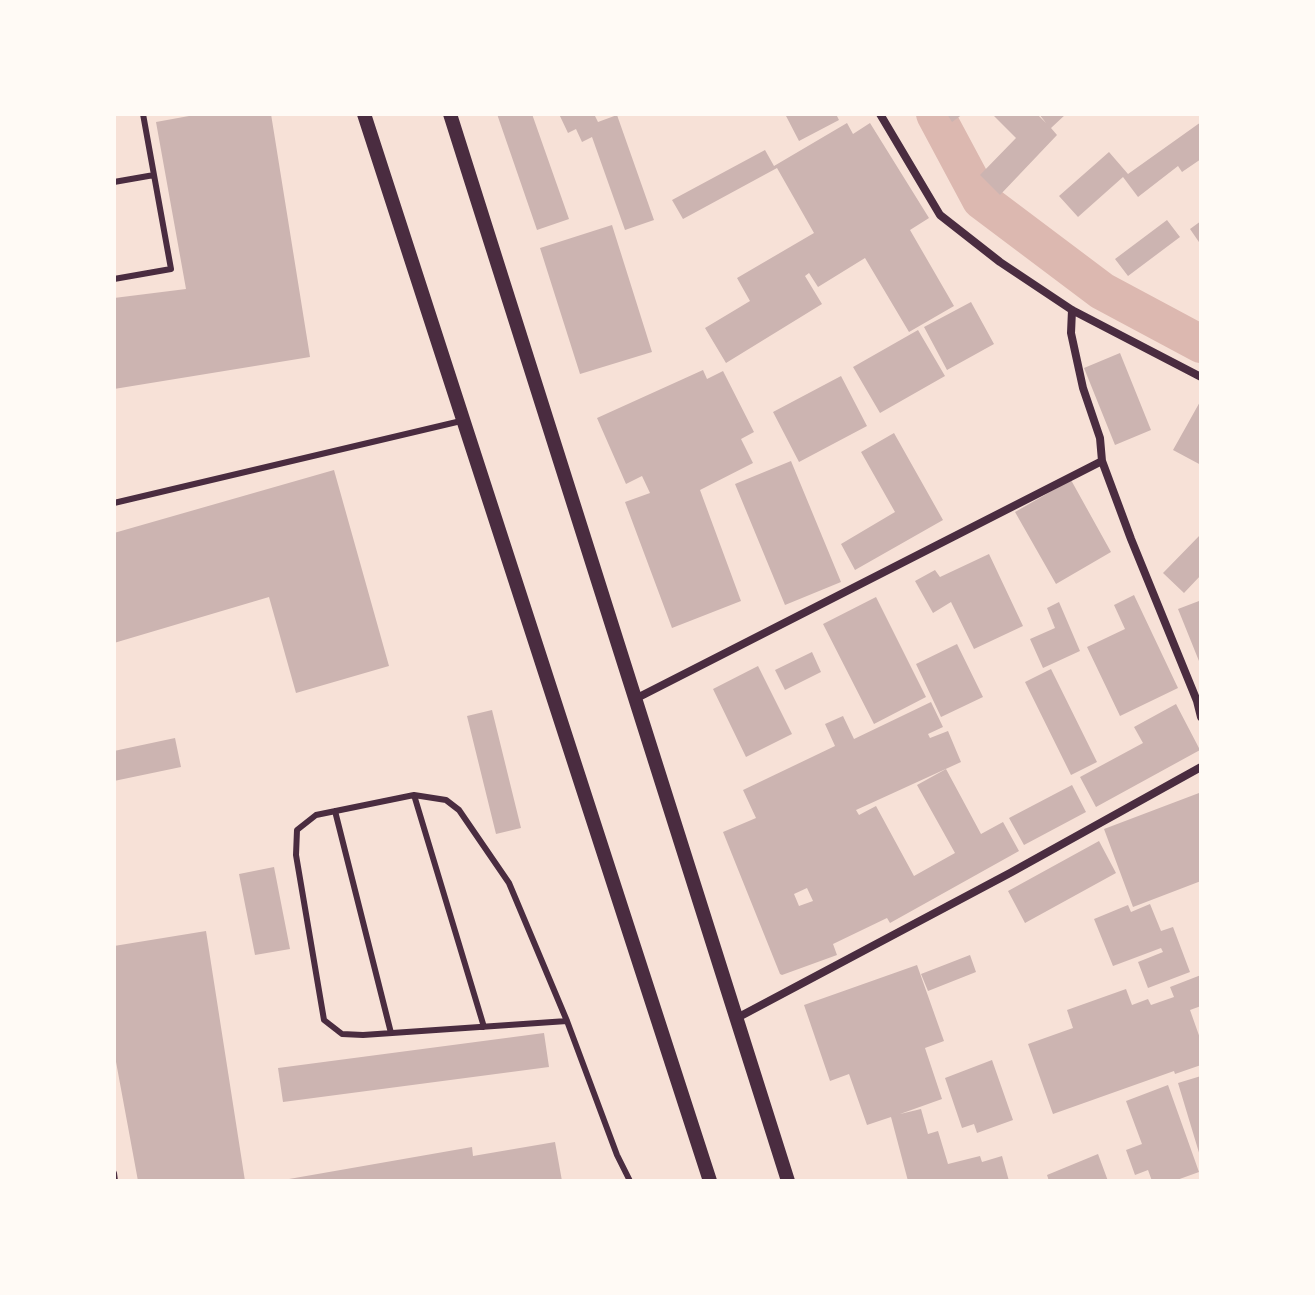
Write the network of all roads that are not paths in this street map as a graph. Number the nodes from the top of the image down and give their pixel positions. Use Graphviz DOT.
graph roads {
  1 [pos="143,114"];
  2 [pos="364,114"];
  3 [pos="450,114"];
  4 [pos="880,114"];
  5 [pos="154,175"];
  6 [pos="114,182"];
  7 [pos="114,279"];
  8 [pos="1072,310"];
  9 [pos="1201,377"];
  10 [pos="463,421"];
  11 [pos="1102,461"];
  12 [pos="114,503"];
  13 [pos="634,699"];
  14 [pos="1201,717"];
  15 [pos="1201,767"];
  16 [pos="414,795"];
  17 [pos="335,811"];
  18 [pos="735,1019"];
  19 [pos="567,1021"];
  20 [pos="484,1027"];
  21 [pos="391,1033"];
  22 [pos="114,1173"];
  23 [pos="115,1181"];
  24 [pos="630,1181"];
  25 [pos="710,1181"];
  26 [pos="788,1181"];
  1 -- 5 [label="lane"];
  2 -- 10 [label="street"];
  3 -- 13 [label="street"];
  4 -- 8 [label="street"];
  5 -- 6 [label="lane"];
  5 -- 7 [label="lane"];
  8 -- 9 [label="street"];
  8 -- 11 [label="street"];
  10 -- 12 [label="lane"];
  10 -- 25 [label="street"];
  11 -- 13 [label="street"];
  11 -- 14 [label="street"];
  13 -- 18 [label="street"];
  15 -- 18 [label="street"];
  16 -- 17 [label="lane"];
  16 -- 19 [label="lane"];
  16 -- 20 [label="lane"];
  17 -- 21 [label="lane"];
  17 -- 21 [label="lane"];
  18 -- 26 [label="street"];
  19 -- 20 [label="lane"];
  19 -- 24 [label="lane"];
  20 -- 21 [label="lane"];
  22 -- 23 [label="lane"];
}
